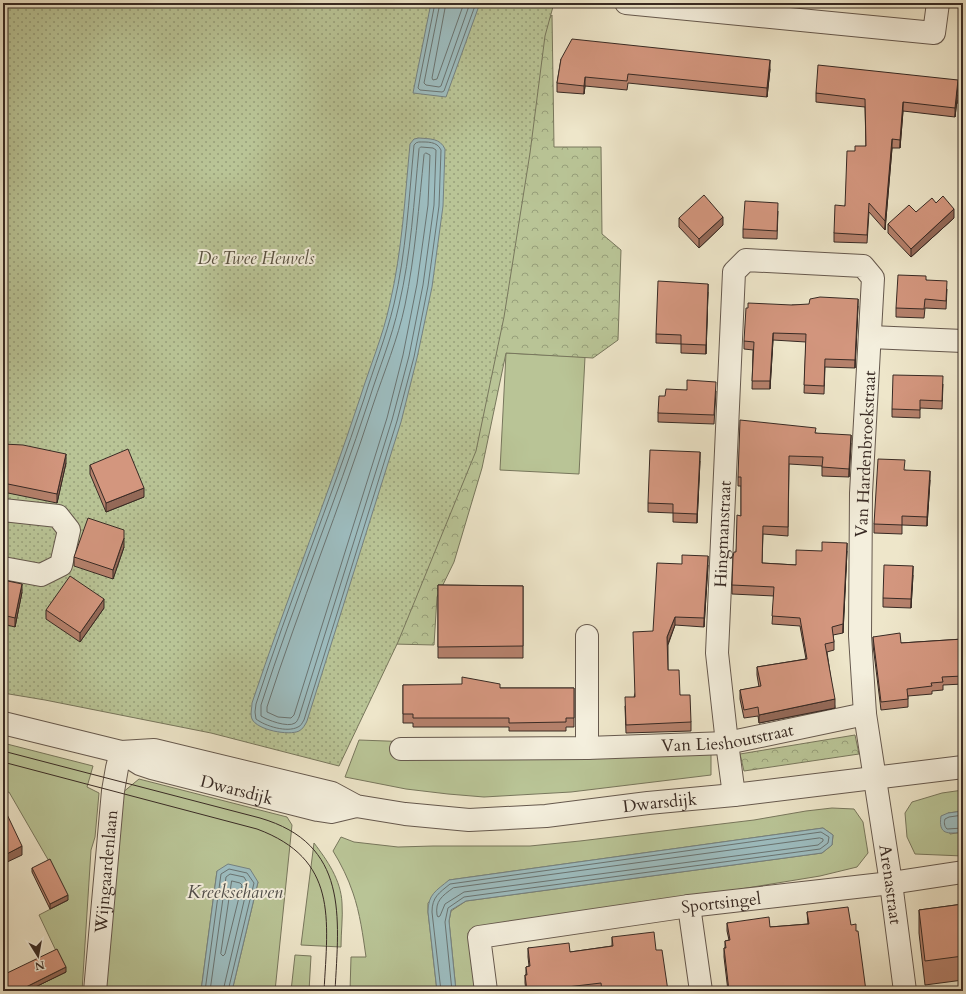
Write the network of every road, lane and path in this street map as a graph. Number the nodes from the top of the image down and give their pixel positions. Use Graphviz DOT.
graph roads {
  1 [pos="626,3"];
  2 [pos="938,3"];
  3 [pos="680,6"];
  4 [pos="734,272"];
  5 [pos="870,337"];
  6 [pos="963,341"];
  7 [pos="3,510"];
  8 [pos="3,568"];
  9 [pos="587,636"];
  10 [pos="865,714"];
  11 [pos="3,723"];
  12 [pos="727,743"];
  13 [pos="587,748"];
  14 [pos="401,749"];
  15 [pos="121,752"];
  16 [pos="963,767"];
  17 [pos="875,778"];
  18 [pos="734,795"];
  19 [pos="963,872"];
  20 [pos="891,883"];
  21 [pos="689,906"];
  22 [pos="95,991"];
  23 [pos="486,991"];
  24 [pos="701,991"];
  25 [pos="905,991"];
  1 -- 3 [label="street"];
  2 -- 3 [label="street"];
  4 -- 5 [label="street, Van Hardenbroekstraat"];
  4 -- 12 [label="street, Hingmanstraat"];
  5 -- 6 [label="street"];
  5 -- 10 [label="street, Van Hardenbroekstraat"];
  7 -- 8 [label="street"];
  9 -- 13 [label="street"];
  10 -- 12 [label="street, Van Lieshoutstraat"];
  10 -- 17 [label="street, Van Hardenbroekstraat"];
  11 -- 15 [label="street, Dwarsdijk"];
  12 -- 13 [label="street, Van Lieshoutstraat"];
  12 -- 18 [label="street, Hingmanstraat"];
  13 -- 14 [label="street, Van Lieshoutstraat"];
  15 -- 18 [label="street, Dwarsdijk"];
  15 -- 22 [label="street, Wijngaardenlaan"];
  16 -- 17 [label="street, Dwarsdijk"];
  17 -- 18 [label="street, Dwarsdijk"];
  17 -- 20 [label="street, Arenastraat"];
  19 -- 20 [label="street, Sportsingel"];
  20 -- 21 [label="street, Sportsingel"];
  20 -- 25 [label="street, Arenastraat"];
  21 -- 23 [label="street, Sportsingel"];
  21 -- 24 [label="street"];
}
